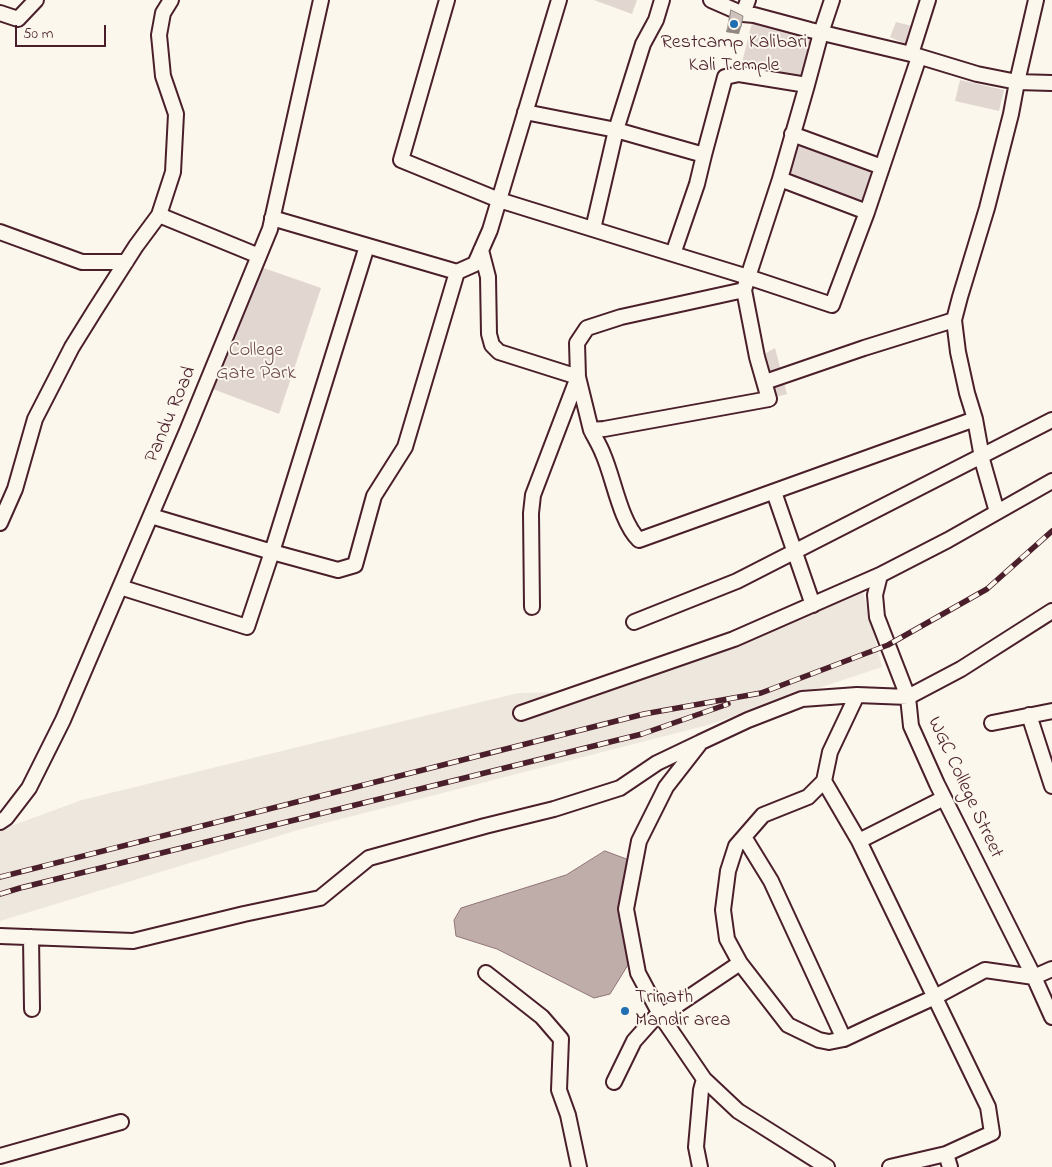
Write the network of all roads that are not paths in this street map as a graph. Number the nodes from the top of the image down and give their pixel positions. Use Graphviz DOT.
graph roads {
  1 [pos="36,0"];
  2 [pos="171,0"];
  3 [pos="321,0"];
  4 [pos="447,0"];
  5 [pos="558,0"];
  6 [pos="662,0"];
  7 [pos="711,0"];
  8 [pos="748,0"];
  9 [pos="832,0"];
  10 [pos="928,0"];
  11 [pos="1036,0"];
  12 [pos="0,13"];
  13 [pos="743,14"];
  14 [pos="820,33"];
  15 [pos="915,55"];
  16 [pos="1017,82"];
  17 [pos="1052,82"];
  18 [pos="807,85"];
  19 [pos="525,112"];
  20 [pos="616,130"];
  21 [pos="792,134"];
  22 [pos="704,155"];
  23 [pos="882,167"];
  24 [pos="780,179"];
  25 [pos="499,200"];
  26 [pos="866,212"];
  27 [pos="159,215"];
  28 [pos="272,218"];
  29 [pos="593,228"];
  30 [pos="0,232"];
  31 [pos="367,246"];
  32 [pos="481,250"];
  33 [pos="673,254"];
  34 [pos="259,256"];
  35 [pos="126,262"];
  36 [pos="457,272"];
  37 [pos="746,284"];
  38 [pos="954,320"];
  39 [pos="578,378"];
  40 [pos="765,382"];
  41 [pos="975,419"];
  42 [pos="1052,420"];
  43 [pos="591,430"];
  44 [pos="982,456"];
  45 [pos="1052,481"];
  46 [pos="774,492"];
  47 [pos="997,512"];
  48 [pos="151,516"];
  49 [pos="0,523"];
  50 [pos="272,552"];
  51 [pos="794,552"];
  52 [pos="880,575"];
  53 [pos="120,587"];
  54 [pos="813,604"];
  55 [pos="532,607"];
  56 [pos="1052,611"];
  57 [pos="634,622"];
  58 [pos="857,695"];
  59 [pos="908,697"];
  60 [pos="1052,711"];
  61 [pos="521,713"];
  62 [pos="1029,715"];
  63 [pos="992,723"];
  64 [pos="702,742"];
  65 [pos="824,781"];
  66 [pos="1052,786"];
  67 [pos="944,798"];
  68 [pos="0,822"];
  69 [pos="744,837"];
  70 [pos="859,841"];
  71 [pos="0,936"];
  72 [pos="31,937"];
  73 [pos="740,963"];
  74 [pos="1052,968"];
  75 [pos="486,973"];
  76 [pos="1034,976"];
  77 [pos="935,997"];
  78 [pos="32,1009"];
  79 [pos="660,1015"];
  80 [pos="1052,1018"];
  81 [pos="844,1039"];
  82 [pos="704,1079"];
  83 [pos="614,1082"];
  84 [pos="121,1122"];
  85 [pos="0,1156"];
  86 [pos="948,1161"];
  87 [pos="579,1167"];
  88 [pos="700,1167"];
  89 [pos="827,1167"];
  90 [pos="890,1167"];
  1 -- 12 [label="street"];
  2 -- 27 [label="street"];
  3 -- 28 [label="street, Pandu Road"];
  4 -- 25 [label="street"];
  5 -- 19 [label="street"];
  6 -- 20 [label="street"];
  7 -- 13 [label="street"];
  8 -- 13 [label="street"];
  9 -- 14 [label="street"];
  10 -- 15 [label="street"];
  11 -- 16 [label="street"];
  13 -- 14 [label="street"];
  14 -- 15 [label="street"];
  14 -- 18 [label="street"];
  15 -- 16 [label="street"];
  15 -- 23 [label="street"];
  16 -- 17 [label="street"];
  16 -- 38 [label="street"];
  18 -- 21 [label="street"];
  18 -- 22 [label="street"];
  19 -- 20 [label="street"];
  19 -- 25 [label="street"];
  20 -- 22 [label="street"];
  20 -- 29 [label="street"];
  21 -- 23 [label="street"];
  21 -- 24 [label="street"];
  22 -- 33 [label="street"];
  23 -- 26 [label="street"];
  24 -- 26 [label="street"];
  24 -- 37 [label="street"];
  25 -- 29 [label="street"];
  25 -- 32 [label="street"];
  26 -- 37 [label="street"];
  27 -- 34 [label="street"];
  27 -- 35 [label="street"];
  28 -- 31 [label="street"];
  28 -- 34 [label="street, Pandu Road"];
  29 -- 33 [label="street"];
  30 -- 35 [label="street"];
  31 -- 36 [label="street"];
  31 -- 50 [label="street"];
  32 -- 36 [label="street"];
  32 -- 39 [label="street"];
  33 -- 37 [label="street"];
  34 -- 48 [label="street, Pandu Road"];
  35 -- 49 [label="street"];
  36 -- 50 [label="street"];
  37 -- 39 [label="street"];
  37 -- 40 [label="street"];
  38 -- 40 [label="street"];
  38 -- 41 [label="street"];
  39 -- 43 [label="street"];
  39 -- 55 [label="street"];
  40 -- 43 [label="street"];
  41 -- 44 [label="street"];
  41 -- 46 [label="street"];
  42 -- 44 [label="street"];
  43 -- 46 [label="street"];
  44 -- 47 [label="street"];
  44 -- 51 [label="street"];
  45 -- 47 [label="street"];
  46 -- 51 [label="street"];
  47 -- 52 [label="street"];
  48 -- 50 [label="street"];
  48 -- 53 [label="street, Pandu Road"];
  50 -- 53 [label="street"];
  51 -- 54 [label="street"];
  51 -- 57 [label="street"];
  52 -- 54 [label="street"];
  52 -- 59 [label="street"];
  53 -- 68 [label="street, Pandu Road"];
  54 -- 61 [label="street"];
  56 -- 59 [label="street, WGC College Street"];
  58 -- 59 [label="street"];
  58 -- 64 [label="street"];
  58 -- 65 [label="street"];
  59 -- 67 [label="street, WGC College Street"];
  60 -- 62 [label="street"];
  62 -- 63 [label="street"];
  62 -- 66 [label="street"];
  64 -- 72 [label="street"];
  64 -- 79 [label="street"];
  65 -- 69 [label="street"];
  65 -- 70 [label="street"];
  67 -- 70 [label="street"];
  67 -- 76 [label="street, WGC College Street"];
  69 -- 73 [label="street"];
  69 -- 81 [label="street"];
  70 -- 77 [label="street"];
  71 -- 72 [label="street"];
  72 -- 78 [label="street"];
  73 -- 79 [label="street"];
  73 -- 81 [label="street"];
  74 -- 76 [label="street"];
  75 -- 87 [label="street"];
  76 -- 77 [label="street"];
  76 -- 80 [label="street, WGC College Street"];
  77 -- 81 [label="street"];
  77 -- 86 [label="street"];
  79 -- 82 [label="street"];
  79 -- 83 [label="street"];
  82 -- 88 [label="street"];
  82 -- 89 [label="street"];
  84 -- 85 [label="street"];
  86 -- 90 [label="street"];
}
